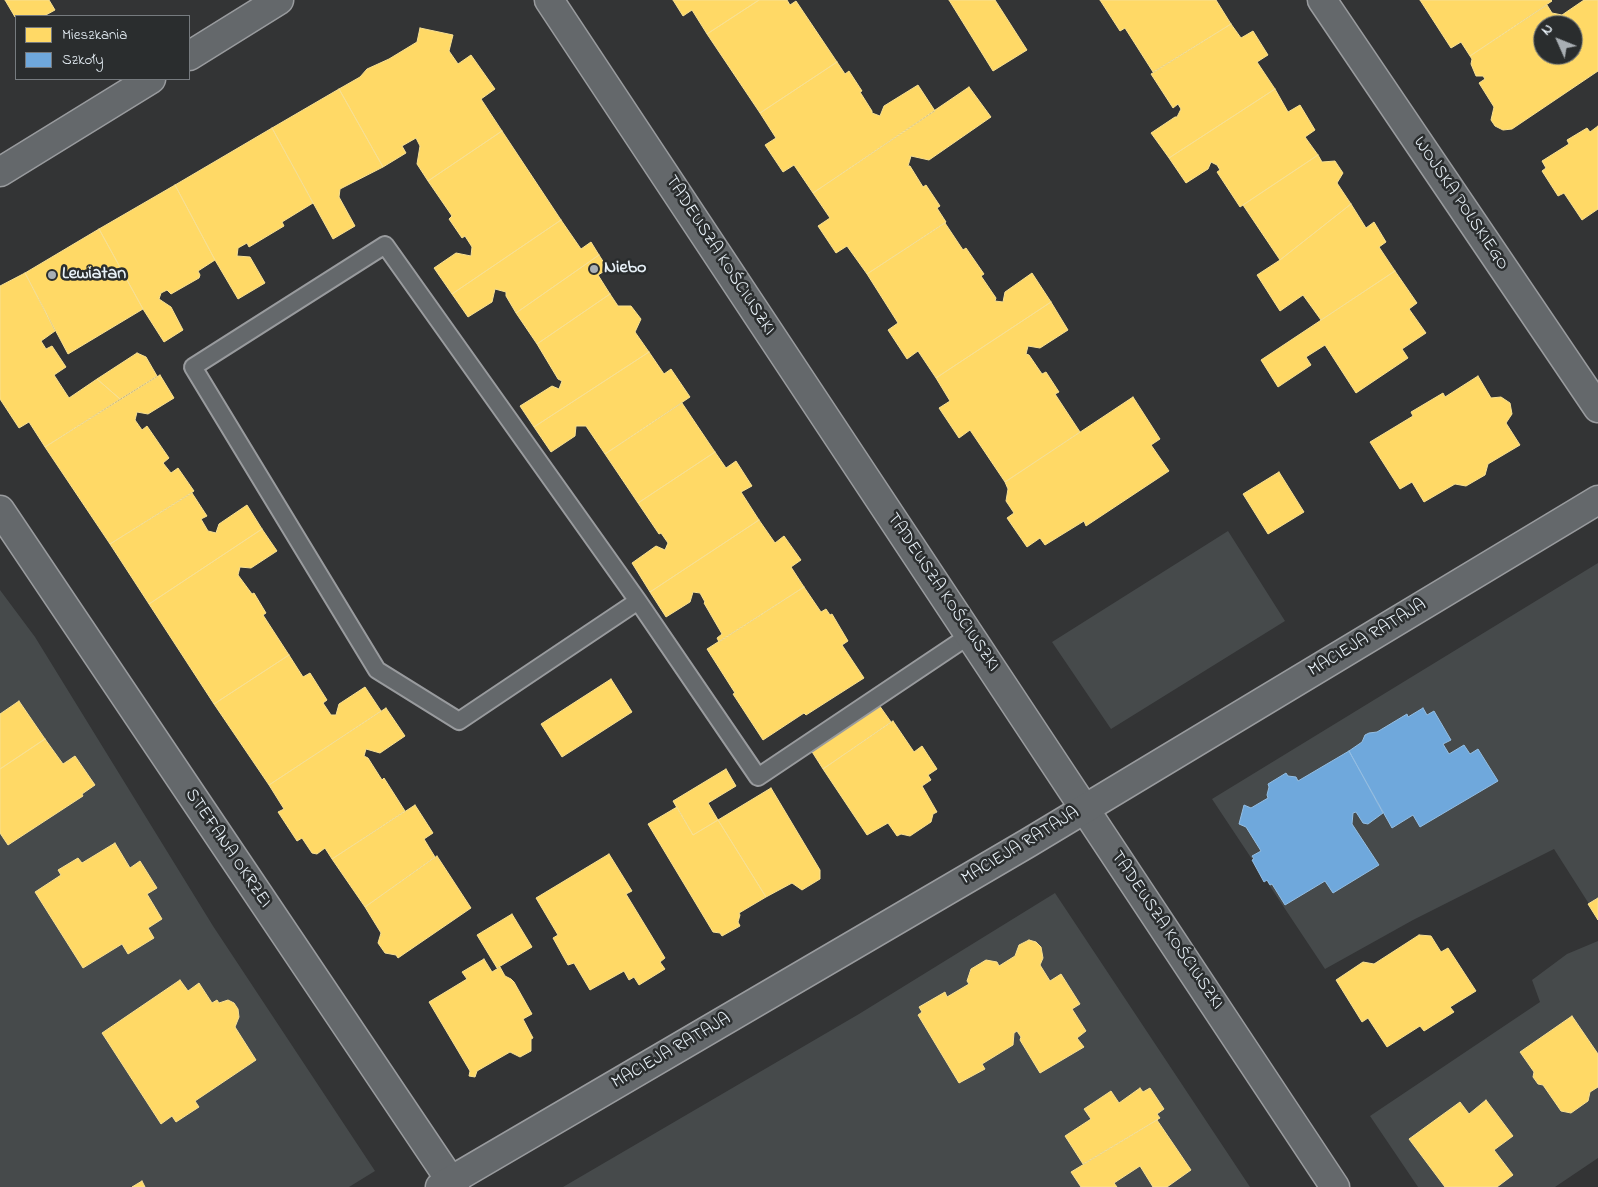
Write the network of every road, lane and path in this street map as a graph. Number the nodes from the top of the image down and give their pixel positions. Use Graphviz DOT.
graph roads {
  1 [pos="280,0"];
  2 [pos="549,0"];
  3 [pos="1322,0"];
  4 [pos="190,55"];
  5 [pos="150,80"];
  6 [pos="0,172"];
  7 [pos="1598,408"];
  8 [pos="1598,500"];
  9 [pos="0,510"];
  10 [pos="638,601"];
  11 [pos="970,636"];
  12 [pos="1085,809"];
  13 [pos="449,1185"];
  14 [pos="1335,1187"];
  1 -- 4 [label="street"];
  2 -- 11 [label="street, TADEUSZA KOŚCIUSZKI"];
  3 -- 7 [label="street, WOJSKA POLSKIEGO"];
  5 -- 6 [label="street"];
  8 -- 12 [label="street, MACIEJA RATAJA"];
  9 -- 13 [label="street, STEFANA OKRZEI"];
  10 -- 10 [label="lane"];
  10 -- 11 [label="lane"];
  11 -- 12 [label="street, TADEUSZA KOŚCIUSZKI"];
  12 -- 13 [label="street, MACIEJA RATAJA"];
  12 -- 14 [label="street, TADEUSZA KOŚCIUSZKI"];
}
